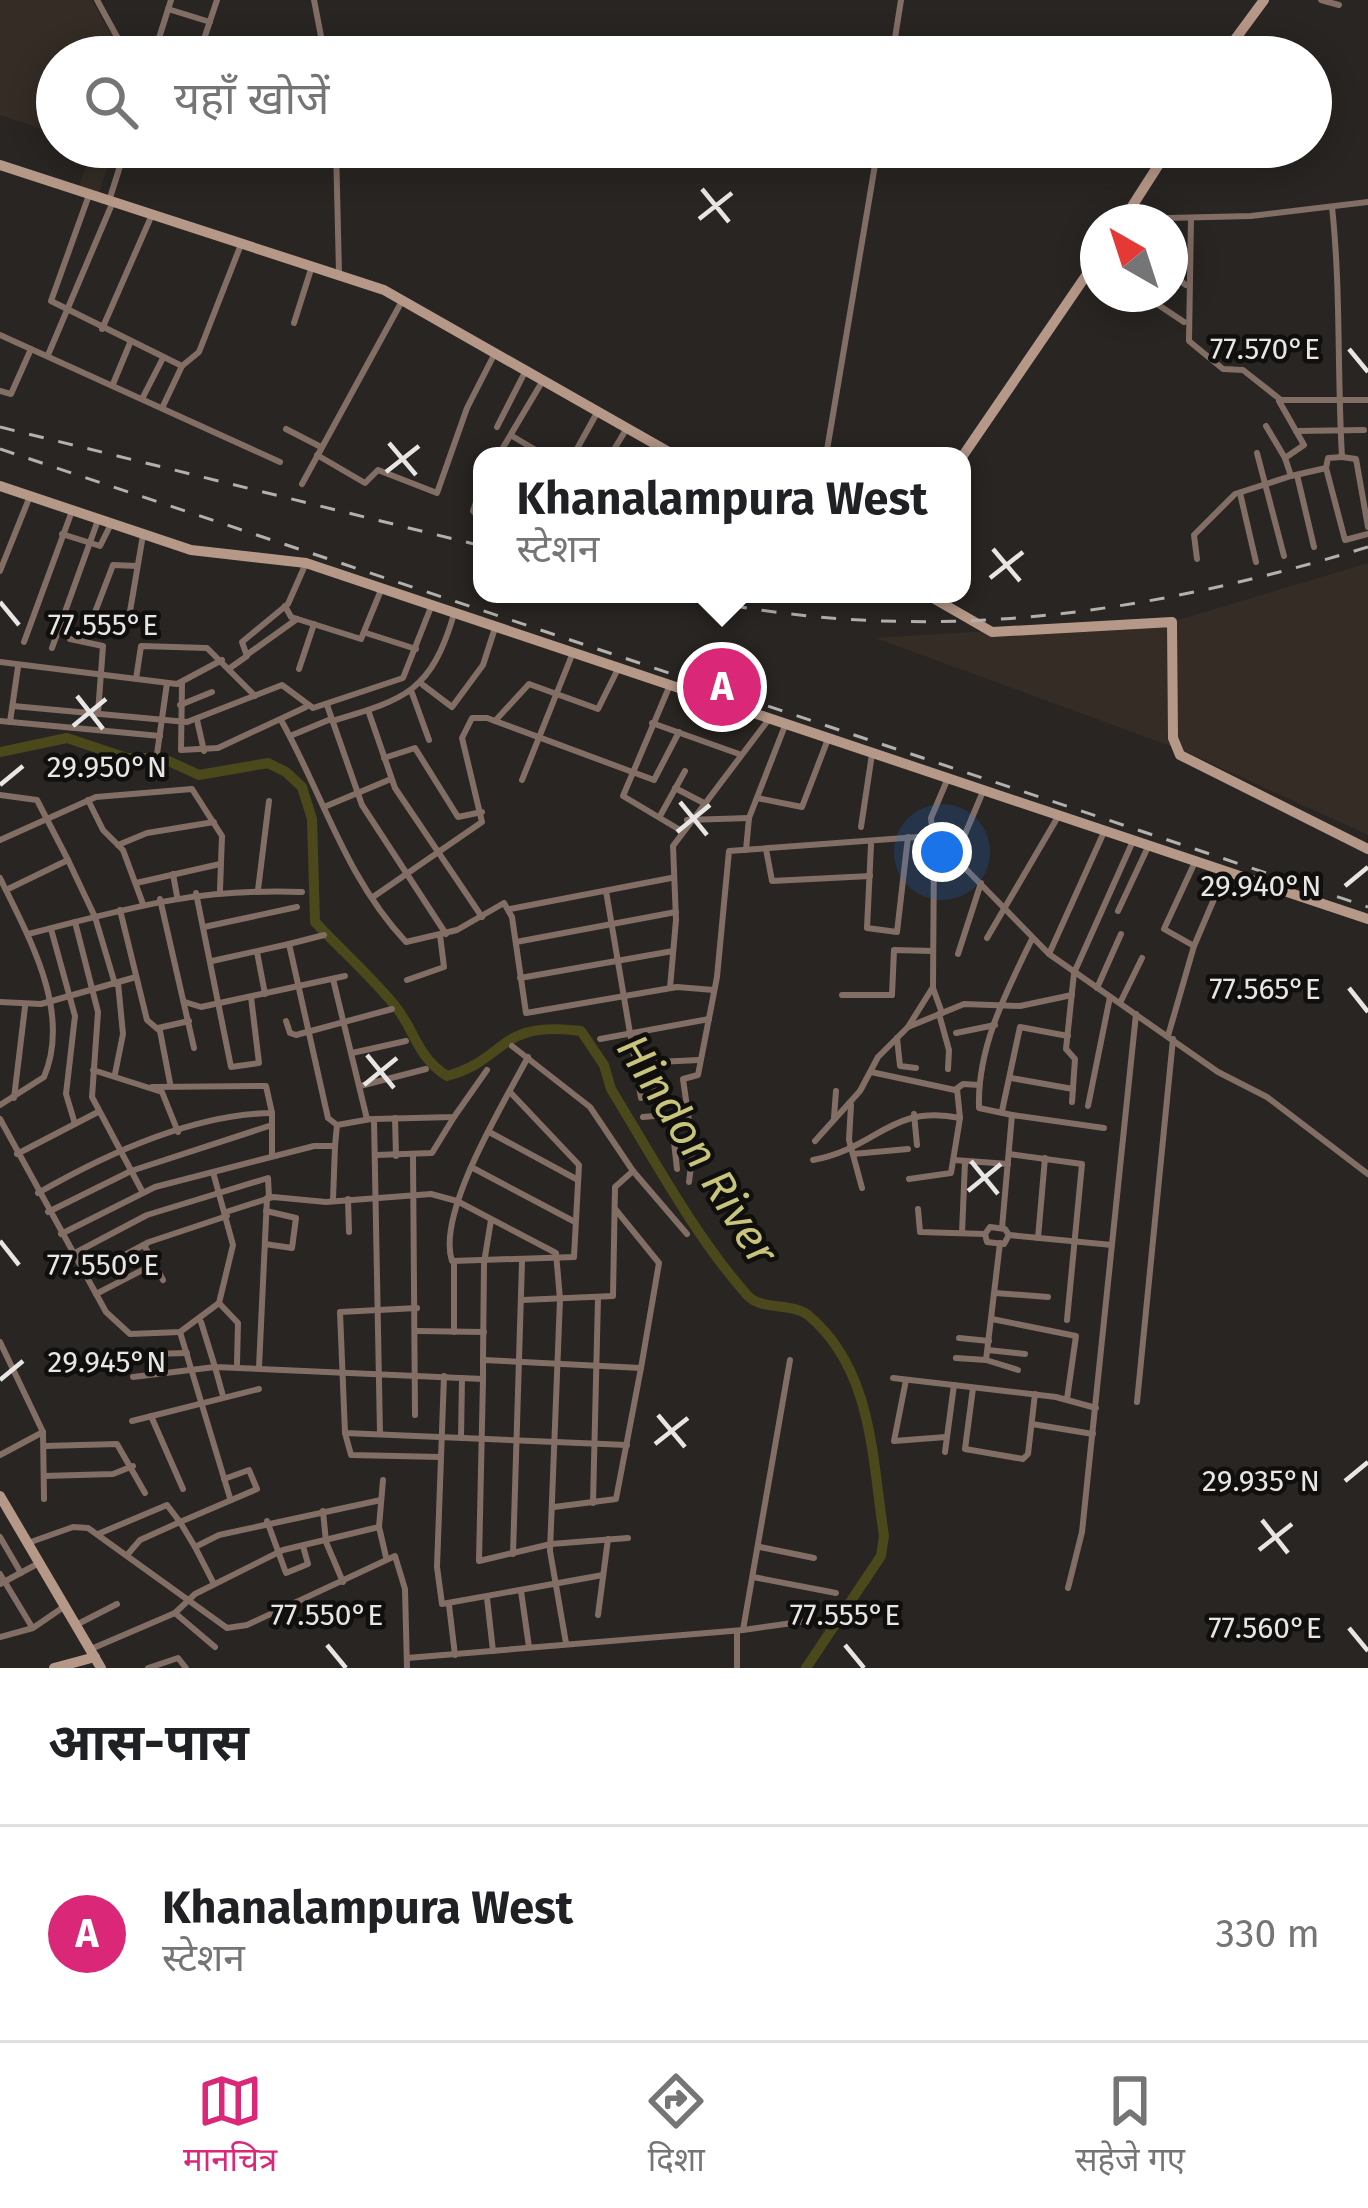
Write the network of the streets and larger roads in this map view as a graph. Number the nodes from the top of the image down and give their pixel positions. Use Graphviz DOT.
graph roads {
  1 [pos="97,0"];
  2 [pos="217,0"];
  3 [pos="314,0"];
  4 [pos="901,0"];
  5 [pos="1264,0"];
  6 [pos="1321,0"];
  7 [pos="169,4"];
  8 [pos="1339,5"];
  9 [pos="210,22"];
  10 [pos="117,36"];
  11 [pos="159,36"];
  12 [pos="205,36"];
  13 [pos="321,36"];
  14 [pos="895,36"];
  15 [pos="1237,36"];
  16 [pos="0,165"];
  17 [pos="120,168"];
  18 [pos="336,168"];
  19 [pos="874,168"];
  20 [pos="1156,168"];
  21 [pos="89,195"];
  22 [pos="111,202"];
  23 [pos="1368,202"];
  24 [pos="1133,204"];
  25 [pos="1332,207"];
  26 [pos="152,216"];
  27 [pos="1188,218"];
  28 [pos="1191,218"];
  29 [pos="240,247"];
  30 [pos="313,266"];
  31 [pos="1188,269"];
  32 [pos="339,273"];
  33 [pos="1080,284"];
  34 [pos="402,301"];
  35 [pos="1169,312"];
  36 [pos="1186,312"];
  37 [pos="68,313"];
  38 [pos="294,323"];
  39 [pos="1185,323"];
  40 [pos="102,329"];
  41 [pos="0,335"];
  42 [pos="130,342"];
  43 [pos="31,349"];
  44 [pos="496,350"];
  45 [pos="47,356"];
  46 [pos="163,358"];
  47 [pos="182,366"];
  48 [pos="526,368"];
  49 [pos="543,378"];
  50 [pos="112,384"];
  51 [pos="0,391"];
  52 [pos="143,397"];
  53 [pos="1277,398"];
  54 [pos="1339,400"];
  55 [pos="1368,400"];
  56 [pos="164,406"];
  57 [pos="598,411"];
  58 [pos="1266,426"];
  59 [pos="496,427"];
  60 [pos="627,428"];
  61 [pos="286,429"];
  62 [pos="1364,430"];
  63 [pos="1296,431"];
  64 [pos="1341,432"];
  65 [pos="512,436"];
  66 [pos="505,447"];
  67 [pos="531,447"];
  68 [pos="578,447"];
  69 [pos="615,447"];
  70 [pos="659,447"];
  71 [pos="828,447"];
  72 [pos="969,447"];
  73 [pos="319,451"];
  74 [pos="1257,453"];
  75 [pos="1342,457"];
  76 [pos="1285,458"];
  77 [pos="280,462"];
  78 [pos="1326,468"];
  79 [pos="1294,476"];
  80 [pos="302,484"];
  81 [pos="1265,485"];
  82 [pos="0,486"];
  83 [pos="1240,493"];
  84 [pos="30,496"];
  85 [pos="72,511"];
  86 [pos="104,522"];
  87 [pos="1368,531"];
  88 [pos="62,534"];
  89 [pos="143,535"];
  90 [pos="1,537"];
  91 [pos="11,540"];
  92 [pos="88,543"];
  93 [pos="1314,547"];
  94 [pos="1284,556"];
  95 [pos="1197,559"];
  96 [pos="2,560"];
  97 [pos="306,562"];
  98 [pos="1256,562"];
  99 [pos="137,566"];
  100 [pos="0,572"];
  101 [pos="381,590"];
  102 [pos="942,603"];
  103 [pos="285,606"];
  104 [pos="431,606"];
  105 [pos="454,614"];
  106 [pos="93,617"];
  107 [pos="297,619"];
  108 [pos="314,624"];
  109 [pos="496,627"];
  110 [pos="365,633"];
  111 [pos="70,639"];
  112 [pos="84,641"];
  113 [pos="24,642"];
  114 [pos="52,648"];
  115 [pos="416,649"];
  116 [pos="248,654"];
  117 [pos="573,654"];
  118 [pos="222,660"];
  119 [pos="0,662"];
  120 [pos="18,667"];
  121 [pos="230,668"];
  122 [pos="299,669"];
  123 [pos="618,669"];
  124 [pos="100,675"];
  125 [pos="136,680"];
  126 [pos="167,683"];
  127 [pos="182,683"];
  128 [pos="423,685"];
  129 [pos="670,685"];
  130 [pos="212,692"];
  131 [pos="412,693"];
  132 [pos="556,693"];
  133 [pos="255,696"];
  134 [pos="326,703"];
  135 [pos="180,705"];
  136 [pos="13,706"];
  137 [pos="306,707"];
  138 [pos="368,710"];
  139 [pos="98,713"];
  140 [pos="770,718"];
  141 [pos="163,720"];
  142 [pos="197,720"];
  143 [pos="280,720"];
  144 [pos="332,720"];
  145 [pos="0,721"];
  146 [pos="495,721"];
  147 [pos="10,722"];
  148 [pos="178,722"];
  149 [pos="652,722"];
  150 [pos="785,723"];
  151 [pos="679,732"];
  152 [pos="160,736"];
  153 [pos="290,736"];
  154 [pos="539,737"];
  155 [pos="827,739"];
  156 [pos="429,740"];
  157 [pos="205,751"];
  158 [pos="157,754"];
  159 [pos="739,754"];
  160 [pos="872,754"];
  161 [pos="384,758"];
  162 [pos="685,771"];
  163 [pos="632,772"];
  164 [pos="948,778"];
  165 [pos="391,779"];
  166 [pos="522,780"];
  167 [pos="675,788"];
  168 [pos="983,790"];
  169 [pos="0,794"];
  170 [pos="356,794"];
  171 [pos="757,798"];
  172 [pos="88,800"];
  173 [pos="269,801"];
  174 [pos="702,802"];
  175 [pos="324,807"];
  176 [pos="482,812"];
  177 [pos="1058,815"];
  178 [pos="659,816"];
  179 [pos="49,818"];
  180 [pos="749,818"];
  181 [pos="687,820"];
  182 [pos="214,821"];
  183 [pos="861,827"];
  184 [pos="680,830"];
  185 [pos="1104,830"];
  186 [pos="932,836"];
  187 [pos="908,837"];
  188 [pos="1134,838"];
  189 [pos="0,840"];
  190 [pos="118,844"];
  191 [pos="1150,844"];
  192 [pos="871,845"];
  193 [pos="934,847"];
  194 [pos="766,849"];
  195 [pos="1368,849"];
  196 [pos="746,850"];
  197 [pos="439,853"];
  198 [pos="955,859"];
  199 [pos="68,860"];
  200 [pos="1195,861"];
  201 [pos="221,864"];
  202 [pos="1226,872"];
  203 [pos="173,874"];
  204 [pos="406,875"];
  205 [pos="870,876"];
  206 [pos="0,878"];
  207 [pos="671,878"];
  208 [pos="136,883"];
  209 [pos="981,883"];
  210 [pos="6,890"];
  211 [pos="220,890"];
  212 [pos="258,890"];
  213 [pos="606,891"];
  214 [pos="302,892"];
  215 [pos="196,893"];
  216 [pos="177,896"];
  217 [pos="373,897"];
  218 [pos="160,899"];
  219 [pos="143,904"];
  220 [pos="297,907"];
  221 [pos="510,909"];
  222 [pos="120,910"];
  223 [pos="1007,911"];
  224 [pos="1118,911"];
  225 [pos="676,912"];
  226 [pos="482,916"];
  227 [pos="95,917"];
  228 [pos="1368,919"];
  229 [pos="75,922"];
  230 [pos="613,926"];
  231 [pos="204,927"];
  232 [pos="51,928"];
  233 [pos="28,934"];
  234 [pos="1121,934"];
  235 [pos="324,935"];
  236 [pos="443,935"];
  237 [pos="987,938"];
  238 [pos="1032,939"];
  239 [pos="516,942"];
  240 [pos="289,944"];
  241 [pos="1194,946"];
  242 [pos="673,951"];
  243 [pos="933,951"];
  244 [pos="257,952"];
  245 [pos="958,954"];
  246 [pos="1048,954"];
  247 [pos="1142,958"];
  248 [pos="619,960"];
  249 [pos="212,961"];
  250 [pos="1074,973"];
  251 [pos="345,976"];
  252 [pos="136,977"];
  253 [pos="520,978"];
  254 [pos="333,979"];
  255 [pos="406,980"];
  256 [pos="116,983"];
  257 [pos="298,987"];
  258 [pos="933,987"];
  259 [pos="670,988"];
  260 [pos="1096,988"];
  261 [pos="95,990"];
  262 [pos="714,990"];
  263 [pos="266,994"];
  264 [pos="842,995"];
  265 [pos="1072,995"];
  266 [pos="71,996"];
  267 [pos="625,996"];
  268 [pos="251,997"];
  269 [pos="1111,997"];
  270 [pos="0,1002"];
  271 [pos="50,1002"];
  272 [pos="185,1002"];
  273 [pos="1120,1003"];
  274 [pos="220,1004"];
  275 [pos="1000,1004"];
  276 [pos="25,1006"];
  277 [pos="392,1010"];
  278 [pos="940,1013"];
  279 [pos="1136,1014"];
  280 [pos="709,1019"];
  281 [pos="189,1021"];
  282 [pos="286,1021"];
  283 [pos="344,1021"];
  284 [pos="995,1024"];
  285 [pos="908,1027"];
  286 [pos="158,1028"];
  287 [pos="309,1029"];
  288 [pos="631,1033"];
  289 [pos="956,1033"];
  290 [pos="1068,1036"];
  291 [pos="1170,1037"];
  292 [pos="897,1038"];
  293 [pos="600,1039"];
  294 [pos="406,1041"];
  295 [pos="512,1046"];
  296 [pos="194,1048"];
  297 [pos="352,1053"];
  298 [pos="528,1057"];
  299 [pos="699,1060"];
  300 [pos="650,1063"];
  301 [pos="636,1064"];
  302 [pos="916,1068"];
  303 [pos="425,1069"];
  304 [pos="948,1069"];
  305 [pos="93,1070"];
  306 [pos="487,1070"];
  307 [pos="871,1072"];
  308 [pos="115,1075"];
  309 [pos="1011,1078"];
  310 [pos="170,1083"];
  311 [pos="979,1085"];
  312 [pos="359,1086"];
  313 [pos="152,1087"];
  314 [pos="1073,1089"];
  315 [pos="957,1090"];
  316 [pos="836,1091"];
  317 [pos="510,1092"];
  318 [pos="14,1098"];
  319 [pos="641,1098"];
  320 [pos="656,1099"];
  321 [pos="851,1101"];
  322 [pos="1072,1102"];
  323 [pos="0,1105"];
  324 [pos="1088,1106"];
  325 [pos="1002,1111"];
  326 [pos="98,1112"];
  327 [pos="272,1112"];
  328 [pos="689,1113"];
  329 [pos="914,1114"];
  330 [pos="1012,1114"];
  331 [pos="670,1115"];
  332 [pos="454,1117"];
  333 [pos="644,1117"];
  334 [pos="395,1118"];
  335 [pos="960,1118"];
  336 [pos="0,1119"];
  337 [pos="371,1119"];
  338 [pos="833,1120"];
  339 [pos="75,1124"];
  340 [pos="272,1125"];
  341 [pos="338,1125"];
  342 [pos="1104,1128"];
  343 [pos="178,1132"];
  344 [pos="491,1133"];
  345 [pos="815,1141"];
  346 [pos="335,1146"];
  347 [pos="120,1151"];
  348 [pos="852,1151"];
  349 [pos="17,1154"];
  350 [pos="1009,1154"];
  351 [pos="272,1155"];
  352 [pos="376,1155"];
  353 [pos="396,1156"];
  354 [pos="413,1156"];
  355 [pos="1045,1158"];
  356 [pos="813,1160"];
  357 [pos="954,1160"];
  358 [pos="965,1162"];
  359 [pos="1008,1164"];
  360 [pos="473,1168"];
  361 [pos="677,1168"];
  362 [pos="131,1171"];
  363 [pos="633,1171"];
  364 [pos="213,1172"];
  365 [pos="1368,1174"];
  366 [pos="909,1179"];
  367 [pos="579,1180"];
  368 [pos="689,1182"];
  369 [pos="862,1188"];
  370 [pos="142,1191"];
  371 [pos="38,1193"];
  372 [pos="220,1193"];
  373 [pos="414,1193"];
  374 [pos="375,1196"];
  375 [pos="268,1197"];
  376 [pos="347,1199"];
  377 [pos="457,1201"];
  378 [pos="333,1202"];
  379 [pos="918,1209"];
  380 [pos="616,1210"];
  381 [pos="266,1211"];
  382 [pos="48,1212"];
  383 [pos="226,1214"];
  384 [pos="491,1219"];
  385 [pos="575,1222"];
  386 [pos="1002,1228"];
  387 [pos="349,1232"];
  388 [pos="962,1233"];
  389 [pos="61,1234"];
  390 [pos="687,1234"];
  391 [pos="985,1234"];
  392 [pos="1009,1235"];
  393 [pos="1038,1238"];
  394 [pos="1075,1241"];
  395 [pos="1000,1243"];
  396 [pos="144,1244"];
  397 [pos="265,1244"];
  398 [pos="1112,1245"];
  399 [pos="73,1255"];
  400 [pos="559,1261"];
  401 [pos="454,1262"];
  402 [pos="522,1262"];
  403 [pos="484,1263"];
  404 [pos="154,1264"];
  405 [pos="85,1276"];
  406 [pos="163,1280"];
  407 [pos="995,1293"];
  408 [pos="95,1294"];
  409 [pos="1048,1297"];
  410 [pos="598,1298"];
  411 [pos="560,1299"];
  412 [pos="522,1300"];
  413 [pos="219,1304"];
  414 [pos="417,1308"];
  415 [pos="378,1309"];
  416 [pos="992,1319"];
  417 [pos="1067,1319"];
  418 [pos="201,1322"];
  419 [pos="417,1331"];
  420 [pos="180,1332"];
  421 [pos="454,1332"];
  422 [pos="484,1332"];
  423 [pos="959,1338"];
  424 [pos="0,1342"];
  425 [pos="988,1345"];
  426 [pos="3,1353"];
  427 [pos="187,1353"];
  428 [pos="1025,1354"];
  429 [pos="956,1358"];
  430 [pos="483,1360"];
  431 [pos="790,1360"];
  432 [pos="986,1360"];
  433 [pos="521,1362"];
  434 [pos="558,1364"];
  435 [pos="237,1366"];
  436 [pos="596,1366"];
  437 [pos="215,1367"];
  438 [pos="259,1367"];
  439 [pos="641,1367"];
  440 [pos="1018,1370"];
  441 [pos="120,1371"];
  442 [pos="341,1371"];
  443 [pos="379,1371"];
  444 [pos="193,1373"];
  445 [pos="417,1373"];
  446 [pos="444,1376"];
  447 [pos="133,1377"];
  448 [pos="462,1378"];
  449 [pos="892,1378"];
  450 [pos="483,1379"];
  451 [pos="906,1380"];
  452 [pos="954,1385"];
  453 [pos="974,1388"];
  454 [pos="260,1389"];
  455 [pos="1035,1394"];
  456 [pos="223,1396"];
  457 [pos="1067,1399"];
  458 [pos="1137,1402"];
  459 [pos="200,1403"];
  460 [pos="1096,1408"];
  461 [pos="415,1415"];
  462 [pos="151,1416"];
  463 [pos="132,1421"];
  464 [pos="1032,1424"];
  465 [pos="43,1432"];
  466 [pos="345,1433"];
  467 [pos="380,1434"];
  468 [pos="1094,1434"];
  469 [pos="442,1436"];
  470 [pos="460,1437"];
  471 [pos="946,1437"];
  472 [pos="480,1438"];
  473 [pos="518,1440"];
  474 [pos="556,1440"];
  475 [pos="594,1443"];
  476 [pos="627,1445"];
  477 [pos="45,1446"];
  478 [pos="1,1452"];
  479 [pos="945,1452"];
  480 [pos="441,1457"];
  481 [pos="133,1466"];
  482 [pos="44,1476"];
  483 [pos="224,1479"];
  484 [pos="383,1480"];
  485 [pos="183,1489"];
  486 [pos="145,1493"];
  487 [pos="0,1496"];
  488 [pos="230,1498"];
  489 [pos="44,1499"];
  490 [pos="381,1500"];
  491 [pos="593,1504"];
  492 [pos="554,1507"];
  493 [pos="322,1510"];
  494 [pos="267,1521"];
  495 [pos="180,1522"];
  496 [pos="379,1527"];
  497 [pos="98,1534"];
  498 [pos="0,1537"];
  499 [pos="628,1538"];
  500 [pos="608,1539"];
  501 [pos="326,1542"];
  502 [pos="28,1543"];
  503 [pos="551,1544"];
  504 [pos="303,1546"];
  505 [pos="760,1546"];
  506 [pos="194,1547"];
  507 [pos="276,1552"];
  508 [pos="513,1554"];
  509 [pos="127,1556"];
  510 [pos="386,1557"];
  511 [pos="814,1558"];
  512 [pos="39,1563"];
  513 [pos="21,1573"];
  514 [pos="603,1575"];
  515 [pos="753,1577"];
  516 [pos="2,1580"];
  517 [pos="343,1582"];
  518 [pos="557,1583"];
  519 [pos="214,1584"];
  520 [pos="1068,1588"];
  521 [pos="521,1591"];
  522 [pos="836,1594"];
  523 [pos="487,1598"];
  524 [pos="187,1601"];
  525 [pos="117,1604"];
  526 [pos="449,1604"];
  527 [pos="65,1606"];
  528 [pos="175,1613"];
  529 [pos="598,1615"];
  530 [pos="814,1620"];
  531 [pos="76,1625"];
  532 [pos="33,1628"];
  533 [pos="740,1631"];
  534 [pos="0,1637"];
  535 [pos="566,1643"];
  536 [pos="215,1647"];
  537 [pos="529,1647"];
  538 [pos="493,1651"];
  539 [pos="455,1654"];
  540 [pos="96,1658"];
  541 [pos="407,1658"];
  542 [pos="54,1668"];
  543 [pos="148,1668"];
  544 [pos="186,1668"];
  545 [pos="406,1668"];
  546 [pos="737,1668"];
  1 -- 10 [label="street"];
  2 -- 9 [label="street"];
  3 -- 13 [label="street"];
  4 -- 14 [label="street"];
  5 -- 15 [label="street"];
  6 -- 8 [label="street"];
  7 -- 9 [label="street"];
  7 -- 11 [label="street"];
  9 -- 12 [label="street"];
  16 -- 21 [label="street"];
  17 -- 22 [label="street"];
  18 -- 32 [label="street"];
  19 -- 71 [label="street"];
  20 -- 24 [label="street"];
  21 -- 22 [label="street"];
  21 -- 37 [label="street"];
  22 -- 26 [label="street"];
  22 -- 37 [label="street"];
  23 -- 25 [label="street"];
  25 -- 28 [label="street"];
  25 -- 54 [label="street"];
  26 -- 29 [label="street"];
  26 -- 40 [label="street"];
  27 -- 28 [label="street"];
  28 -- 31 [label="street"];
  29 -- 30 [label="street"];
  29 -- 47 [label="street"];
  30 -- 32 [label="street"];
  30 -- 38 [label="street"];
  32 -- 34 [label="street"];
  33 -- 72 [label="street"];
  34 -- 44 [label="street"];
  34 -- 73 [label="street"];
  35 -- 39 [label="street"];
  36 -- 39 [label="street"];
  37 -- 40 [label="street"];
  37 -- 45 [label="street"];
  39 -- 53 [label="street"];
  40 -- 42 [label="street"];
  41 -- 43 [label="street"];
  42 -- 46 [label="street"];
  42 -- 50 [label="street"];
  43 -- 45 [label="street"];
  43 -- 51 [label="street"];
  44 -- 48 [label="street"];
  44 -- 73 [label="street"];
  45 -- 50 [label="street"];
  46 -- 47 [label="street"];
  46 -- 52 [label="street"];
  47 -- 56 [label="street"];
  48 -- 49 [label="street"];
  48 -- 59 [label="street"];
  49 -- 57 [label="street"];
  49 -- 65 [label="street"];
  50 -- 52 [label="street"];
  52 -- 56 [label="street"];
  53 -- 54 [label="street"];
  53 -- 63 [label="street"];
  54 -- 55 [label="street"];
  54 -- 64 [label="street"];
  56 -- 77 [label="street"];
  57 -- 60 [label="street"];
  57 -- 68 [label="street"];
  58 -- 76 [label="street"];
  60 -- 69 [label="street"];
  60 -- 70 [label="street"];
  61 -- 73 [label="street"];
  62 -- 64 [label="street"];
  63 -- 64 [label="street"];
  63 -- 76 [label="street"];
  64 -- 75 [label="street"];
  65 -- 66 [label="street"];
  65 -- 67 [label="street"];
  73 -- 80 [label="street"];
  74 -- 81 [label="street"];
  75 -- 78 [label="street"];
  75 -- 87 [label="street"];
  76 -- 79 [label="street"];
  78 -- 79 [label="street"];
  78 -- 87 [label="street"];
  79 -- 81 [label="street"];
  79 -- 93 [label="street"];
  81 -- 83 [label="street"];
  81 -- 94 [label="street"];
  82 -- 84 [label="street"];
  83 -- 95 [label="street"];
  83 -- 98 [label="street"];
  84 -- 85 [label="street"];
  84 -- 91 [label="street"];
  85 -- 86 [label="street"];
  85 -- 88 [label="street"];
  86 -- 89 [label="street"];
  86 -- 92 [label="street"];
  86 -- 92 [label="street"];
  88 -- 92 [label="street"];
  88 -- 113 [label="street"];
  89 -- 97 [label="street"];
  89 -- 99 [label="street"];
  90 -- 91 [label="street"];
  91 -- 96 [label="street"];
  92 -- 114 [label="street"];
  96 -- 100 [label="street"];
  97 -- 101 [label="street"];
  97 -- 103 [label="street"];
  99 -- 106 [label="street"];
  99 -- 106 [label="street"];
  101 -- 104 [label="street"];
  101 -- 110 [label="street"];
  102 -- 195 [label="street"];
  103 -- 107 [label="street"];
  103 -- 116 [label="street"];
  104 -- 105 [label="street"];
  104 -- 115 [label="street"];
  105 -- 109 [label="street"];
  105 -- 128 [label="street"];
  106 -- 112 [label="street"];
  107 -- 108 [label="street"];
  107 -- 116 [label="street"];
  108 -- 110 [label="street"];
  108 -- 122 [label="street"];
  109 -- 117 [label="street"];
  109 -- 128 [label="street"];
  110 -- 115 [label="street"];
  111 -- 112 [label="street"];
  112 -- 124 [label="street"];
  115 -- 134 [label="street"];
  116 -- 121 [label="street"];
  117 -- 123 [label="street"];
  117 -- 132 [label="street"];
  118 -- 121 [label="street"];
  118 -- 125 [label="street"];
  118 -- 127 [label="street"];
  119 -- 120 [label="street"];
  120 -- 124 [label="street"];
  120 -- 136 [label="street"];
  121 -- 133 [label="street"];
  123 -- 129 [label="street"];
  123 -- 132 [label="street"];
  124 -- 125 [label="street"];
  124 -- 139 [label="street"];
  125 -- 126 [label="street"];
  126 -- 127 [label="street"];
  126 -- 141 [label="street"];
  127 -- 135 [label="street"];
  128 -- 131 [label="street"];
  129 -- 140 [label="street"];
  129 -- 149 [label="street"];
  130 -- 135 [label="street"];
  131 -- 138 [label="street"];
  131 -- 156 [label="street"];
  132 -- 146 [label="street"];
  132 -- 154 [label="street"];
  133 -- 137 [label="street"];
  133 -- 142 [label="street"];
  134 -- 137 [label="street"];
  134 -- 144 [label="street"];
  135 -- 148 [label="street"];
  136 -- 139 [label="street"];
  136 -- 147 [label="street"];
  137 -- 143 [label="street"];
  138 -- 144 [label="street"];
  138 -- 161 [label="street"];
  139 -- 141 [label="street"];
  140 -- 150 [label="street"];
  140 -- 159 [label="street"];
  141 -- 148 [label="street"];
  141 -- 152 [label="street"];
  142 -- 148 [label="street"];
  142 -- 157 [label="street"];
  143 -- 153 [label="street"];
  143 -- 157 [label="street"];
  144 -- 153 [label="street"];
  144 -- 170 [label="street"];
  145 -- 147 [label="street"];
  146 -- 154 [label="street"];
  146 -- 176 [label="street"];
  147 -- 152 [label="street"];
  148 -- 157 [label="street"];
  149 -- 151 [label="street"];
  149 -- 163 [label="street"];
  150 -- 155 [label="street"];
  150 -- 171 [label="street"];
  151 -- 159 [label="street"];
  151 -- 163 [label="street"];
  152 -- 158 [label="street"];
  153 -- 175 [label="street"];
  154 -- 163 [label="street"];
  154 -- 166 [label="street"];
  155 -- 160 [label="street"];
  155 -- 171 [label="street"];
  159 -- 174 [label="street"];
  160 -- 164 [label="street"];
  160 -- 183 [label="street"];
  161 -- 165 [label="street"];
  161 -- 176 [label="street"];
  162 -- 167 [label="street"];
  163 -- 178 [label="street"];
  164 -- 168 [label="street"];
  164 -- 186 [label="street"];
  165 -- 170 [label="street"];
  165 -- 197 [label="street"];
  167 -- 174 [label="street"];
  167 -- 178 [label="street"];
  168 -- 177 [label="street"];
  168 -- 198 [label="street"];
  169 -- 179 [label="street"];
  170 -- 175 [label="street"];
  170 -- 204 [label="street"];
  171 -- 180 [label="street"];
  172 -- 179 [label="street"];
  172 -- 182 [label="street"];
  172 -- 190 [label="street"];
  173 -- 212 [label="street"];
  174 -- 181 [label="street"];
  175 -- 217 [label="street"];
  176 -- 197 [label="street"];
  177 -- 185 [label="street"];
  177 -- 223 [label="street"];
  178 -- 184 [label="street"];
  179 -- 189 [label="street"];
  179 -- 199 [label="street"];
  180 -- 181 [label="street"];
  180 -- 196 [label="street"];
  181 -- 184 [label="street"];
  182 -- 190 [label="street"];
  182 -- 201 [label="street"];
  184 -- 207 [label="street"];
  185 -- 188 [label="street"];
  185 -- 246 [label="street"];
  186 -- 187 [label="street"];
  186 -- 193 [label="street"];
  187 -- 192 [label="street"];
  187 -- 205 [label="street"];
  188 -- 191 [label="street"];
  188 -- 250 [label="street"];
  190 -- 208 [label="street"];
  191 -- 200 [label="street"];
  191 -- 224 [label="street"];
  192 -- 194 [label="street"];
  192 -- 205 [label="street"];
  193 -- 198 [label="street"];
  193 -- 243 [label="street"];
  194 -- 196 [label="street"];
  194 -- 205 [label="street"];
  196 -- 262 [label="street"];
  197 -- 204 [label="street"];
  197 -- 226 [label="street"];
  198 -- 209 [label="street"];
  199 -- 210 [label="street"];
  199 -- 227 [label="street"];
  200 -- 202 [label="street"];
  200 -- 241 [label="street"];
  201 -- 203 [label="street"];
  201 -- 211 [label="street"];
  202 -- 228 [label="street"];
  202 -- 241 [label="street"];
  203 -- 208 [label="street"];
  203 -- 216 [label="street"];
  204 -- 217 [label="street"];
  204 -- 236 [label="street"];
  206 -- 210 [label="street"];
  207 -- 213 [label="street"];
  207 -- 225 [label="street"];
  208 -- 219 [label="street"];
  209 -- 223 [label="street"];
  209 -- 245 [label="street"];
  210 -- 233 [label="street"];
  211 -- 212 [label="street"];
  211 -- 215 [label="street"];
  212 -- 214 [label="street"];
  213 -- 221 [label="street"];
  213 -- 230 [label="street"];
  215 -- 216 [label="street"];
  215 -- 231 [label="street"];
  216 -- 218 [label="street"];
  217 -- 236 [label="street"];
  218 -- 219 [label="street"];
  218 -- 272 [label="street"];
  219 -- 222 [label="street"];
  220 -- 231 [label="street"];
  221 -- 226 [label="street"];
  221 -- 239 [label="street"];
  222 -- 227 [label="street"];
  222 -- 252 [label="street"];
  223 -- 237 [label="street"];
  223 -- 238 [label="street"];
  225 -- 230 [label="street"];
  225 -- 242 [label="street"];
  226 -- 236 [label="street"];
  227 -- 229 [label="street"];
  227 -- 256 [label="street"];
  229 -- 232 [label="street"];
  229 -- 261 [label="street"];
  230 -- 239 [label="street"];
  230 -- 248 [label="street"];
  231 -- 249 [label="street"];
  232 -- 233 [label="street"];
  232 -- 266 [label="street"];
  233 -- 271 [label="street"];
  234 -- 260 [label="street"];
  235 -- 240 [label="street"];
  236 -- 255 [label="street"];
  238 -- 246 [label="street"];
  238 -- 275 [label="street"];
  239 -- 253 [label="street"];
  240 -- 244 [label="street"];
  240 -- 257 [label="street"];
  241 -- 291 [label="street"];
  242 -- 248 [label="street"];
  242 -- 259 [label="street"];
  243 -- 258 [label="street"];
  243 -- 264 [label="street"];
  244 -- 249 [label="street"];
  244 -- 263 [label="street"];
  246 -- 250 [label="street"];
  247 -- 273 [label="street"];
  248 -- 253 [label="street"];
  248 -- 267 [label="street"];
  249 -- 274 [label="street"];
  250 -- 260 [label="street"];
  250 -- 265 [label="street"];
  251 -- 254 [label="street"];
  252 -- 256 [label="street"];
  252 -- 286 [label="street"];
  253 -- 267 [label="street"];
  254 -- 257 [label="street"];
  254 -- 283 [label="street"];
  256 -- 261 [label="street"];
  256 -- 308 [label="street"];
  257 -- 263 [label="street"];
  257 -- 287 [label="street"];
  258 -- 278 [label="street"];
  258 -- 285 [label="street"];
  259 -- 262 [label="street"];
  259 -- 267 [label="street"];
  260 -- 269 [label="street"];
  261 -- 266 [label="street"];
  261 -- 305 [label="street"];
  262 -- 280 [label="street"];
  263 -- 268 [label="street"];
  265 -- 275 [label="street"];
  265 -- 290 [label="street"];
  266 -- 271 [label="street"];
  266 -- 339 [label="street"];
  267 -- 288 [label="street"];
  268 -- 274 [label="street"];
  268 -- 274 [label="street"];
  269 -- 273 [label="street"];
  269 -- 324 [label="street"];
  270 -- 276 [label="street"];
  271 -- 276 [label="street"];
  271 -- 318 [label="street"];
  272 -- 274 [label="street"];
  272 -- 281 [label="street"];
  273 -- 279 [label="street"];
  275 -- 278 [label="street"];
  275 -- 284 [label="street"];
  276 -- 318 [label="street"];
  277 -- 283 [label="street"];
  278 -- 285 [label="street"];
  278 -- 304 [label="street"];
  279 -- 291 [label="street"];
  279 -- 398 [label="street"];
  280 -- 288 [label="street"];
  280 -- 299 [label="street"];
  281 -- 286 [label="street"];
  281 -- 296 [label="street"];
  282 -- 287 [label="street"];
  283 -- 287 [label="street"];
  283 -- 297 [label="street"];
  284 -- 289 [label="street"];
  284 -- 311 [label="street"];
  285 -- 292 [label="street"];
  286 -- 310 [label="street"];
  287 -- 341 [label="street"];
  288 -- 293 [label="street"];
  288 -- 301 [label="street"];
  290 -- 309 [label="street"];
  290 -- 314 [label="street"];
  291 -- 365 [label="street"];
  291 -- 458 [label="street"];
  292 -- 302 [label="street"];
  292 -- 307 [label="street"];
  294 -- 297 [label="street"];
  295 -- 298 [label="street"];
  297 -- 312 [label="street"];
  298 -- 317 [label="street"];
  298 -- 363 [label="street"];
  299 -- 300 [label="street"];
  299 -- 328 [label="street"];
  300 -- 301 [label="street"];
  300 -- 320 [label="street"];
  301 -- 319 [label="street"];
  303 -- 312 [label="street"];
  305 -- 308 [label="street"];
  305 -- 326 [label="street"];
  306 -- 332 [label="street"];
  307 -- 315 [label="street"];
  307 -- 321 [label="street"];
  308 -- 313 [label="street"];
  309 -- 314 [label="street"];
  309 -- 325 [label="street"];
  310 -- 313 [label="street"];
  310 -- 327 [label="street"];
  311 -- 315 [label="street"];
  311 -- 325 [label="street"];
  312 -- 337 [label="street"];
  313 -- 343 [label="street"];
  314 -- 322 [label="street"];
  315 -- 335 [label="street"];
  316 -- 338 [label="street"];
  317 -- 344 [label="street"];
  317 -- 367 [label="street"];
  318 -- 323 [label="street"];
  321 -- 338 [label="street"];
  321 -- 348 [label="street"];
  325 -- 330 [label="street"];
  326 -- 339 [label="street"];
  326 -- 347 [label="street"];
  327 -- 340 [label="street"];
  327 -- 343 [label="street"];
  328 -- 331 [label="street"];
  328 -- 368 [label="street"];
  329 -- 335 [label="street"];
  329 -- 348 [label="street"];
  329 -- 348 [label="street"];
  330 -- 342 [label="street"];
  330 -- 350 [label="street"];
  331 -- 333 [label="street"];
  331 -- 361 [label="street"];
  332 -- 334 [label="street"];
  332 -- 354 [label="street"];
  334 -- 337 [label="street"];
  334 -- 353 [label="street"];
  335 -- 357 [label="street"];
  336 -- 349 [label="street"];
  337 -- 341 [label="street"];
  337 -- 352 [label="street"];
  338 -- 345 [label="street"];
  339 -- 349 [label="street"];
  340 -- 351 [label="street"];
  340 -- 362 [label="street"];
  341 -- 346 [label="street"];
  343 -- 347 [label="street"];
  344 -- 360 [label="street"];
  344 -- 367 [label="street"];
  346 -- 351 [label="street"];
  346 -- 378 [label="street"];
  347 -- 362 [label="street"];
  347 -- 371 [label="street"];
  348 -- 356 [label="street"];
  348 -- 369 [label="street"];
  349 -- 371 [label="street"];
  350 -- 355 [label="street"];
  350 -- 359 [label="street"];
  351 -- 364 [label="street"];
  352 -- 353 [label="street"];
  352 -- 374 [label="street"];
  353 -- 354 [label="street"];
  354 -- 373 [label="street"];
  355 -- 393 [label="street"];
  355 -- 394 [label="street"];
  357 -- 358 [label="street"];
  357 -- 366 [label="street"];
  358 -- 359 [label="street"];
  358 -- 388 [label="street"];
  359 -- 386 [label="street"];
  360 -- 377 [label="street"];
  360 -- 385 [label="street"];
  362 -- 370 [label="street"];
  362 -- 382 [label="street"];
  363 -- 380 [label="street"];
  363 -- 390 [label="street"];
  364 -- 370 [label="street"];
  364 -- 372 [label="street"];
  367 -- 385 [label="street"];
  370 -- 389 [label="street"];
  371 -- 382 [label="street"];
  372 -- 375 [label="street"];
  372 -- 383 [label="street"];
  372 -- 399 [label="street"];
  373 -- 374 [label="street"];
  373 -- 377 [label="street"];
  373 -- 414 [label="street"];
  374 -- 376 [label="street"];
  374 -- 415 [label="street"];
  375 -- 378 [label="street"];
  375 -- 381 [label="street"];
  375 -- 383 [label="street"];
  376 -- 378 [label="street"];
  376 -- 387 [label="street"];
  377 -- 384 [label="street"];
  377 -- 401 [label="street"];
  379 -- 388 [label="street"];
  380 -- 410 [label="street"];
  380 -- 439 [label="street"];
  381 -- 397 [label="street"];
  381 -- 397 [label="street"];
  382 -- 389 [label="street"];
  383 -- 396 [label="street"];
  383 -- 413 [label="street"];
  384 -- 400 [label="street"];
  384 -- 403 [label="street"];
  385 -- 400 [label="street"];
  386 -- 391 [label="street"];
  386 -- 392 [label="street"];
  388 -- 391 [label="street"];
  389 -- 399 [label="street"];
  391 -- 395 [label="street"];
  392 -- 393 [label="street"];
  392 -- 395 [label="street"];
  393 -- 394 [label="street"];
  394 -- 398 [label="street"];
  394 -- 417 [label="street"];
  395 -- 407 [label="street"];
  396 -- 404 [label="street"];
  396 -- 405 [label="street"];
  397 -- 438 [label="street"];
  398 -- 460 [label="street"];
  399 -- 405 [label="street"];
  400 -- 402 [label="street"];
  400 -- 411 [label="street"];
  401 -- 403 [label="street"];
  401 -- 421 [label="street"];
  402 -- 403 [label="street"];
  402 -- 412 [label="street"];
  403 -- 422 [label="street"];
  404 -- 406 [label="street"];
  404 -- 408 [label="street"];
  405 -- 408 [label="street"];
  407 -- 409 [label="street"];
  407 -- 416 [label="street"];
  408 -- 420 [label="street"];
  410 -- 411 [label="street"];
  410 -- 436 [label="street"];
  411 -- 412 [label="street"];
  411 -- 434 [label="street"];
  412 -- 433 [label="street"];
  413 -- 418 [label="street"];
  413 -- 435 [label="street"];
  414 -- 415 [label="street"];
  414 -- 419 [label="street"];
  415 -- 442 [label="street"];
  415 -- 443 [label="street"];
  416 -- 425 [label="street"];
  416 -- 457 [label="street"];
  418 -- 420 [label="street"];
  418 -- 437 [label="street"];
  419 -- 421 [label="street"];
  419 -- 445 [label="street"];
  420 -- 427 [label="street"];
  421 -- 422 [label="street"];
  422 -- 430 [label="street"];
  423 -- 425 [label="street"];
  424 -- 426 [label="street"];
  425 -- 428 [label="street"];
  425 -- 432 [label="street"];
  426 -- 465 [label="street"];
  427 -- 441 [label="street"];
  427 -- 444 [label="street"];
  429 -- 432 [label="street"];
  430 -- 433 [label="street"];
  430 -- 450 [label="street"];
  431 -- 505 [label="street"];
  432 -- 440 [label="street"];
  433 -- 434 [label="street"];
  433 -- 473 [label="street"];
  434 -- 436 [label="street"];
  434 -- 474 [label="street"];
  435 -- 437 [label="street"];
  435 -- 438 [label="street"];
  436 -- 439 [label="street"];
  436 -- 475 [label="street"];
  437 -- 444 [label="street"];
  437 -- 456 [label="street"];
  438 -- 442 [label="street"];
  439 -- 476 [label="street"];
  442 -- 443 [label="street"];
  442 -- 466 [label="street"];
  443 -- 445 [label="street"];
  443 -- 467 [label="street"];
  444 -- 447 [label="street"];
  444 -- 459 [label="street"];
  445 -- 446 [label="street"];
  445 -- 461 [label="street"];
  446 -- 448 [label="street"];
  446 -- 469 [label="street"];
  448 -- 450 [label="street"];
  448 -- 470 [label="street"];
  449 -- 451 [label="street"];
  450 -- 472 [label="street"];
  451 -- 452 [label="street"];
  451 -- 471 [label="street"];
  452 -- 453 [label="street"];
  452 -- 471 [label="street"];
  453 -- 455 [label="street"];
  453 -- 464 [label="street"];
  454 -- 456 [label="street"];
  455 -- 457 [label="street"];
  455 -- 464 [label="street"];
  456 -- 459 [label="street"];
  457 -- 460 [label="street"];
  459 -- 462 [label="street"];
  459 -- 483 [label="street"];
  460 -- 468 [label="street"];
  462 -- 463 [label="street"];
  462 -- 485 [label="street"];
  464 -- 468 [label="street"];
  465 -- 477 [label="street"];
  465 -- 478 [label="street"];
  466 -- 467 [label="street"];
  466 -- 480 [label="street"];
  467 -- 469 [label="street"];
  468 -- 520 [label="street"];
  469 -- 470 [label="street"];
  469 -- 480 [label="street"];
  470 -- 472 [label="street"];
  471 -- 479 [label="street"];
  472 -- 473 [label="street"];
  472 -- 508 [label="street"];
  473 -- 474 [label="street"];
  473 -- 508 [label="street"];
  474 -- 475 [label="street"];
  474 -- 492 [label="street"];
  475 -- 476 [label="street"];
  475 -- 491 [label="street"];
  476 -- 491 [label="street"];
  477 -- 481 [label="street"];
  477 -- 482 [label="street"];
  480 -- 526 [label="street"];
  481 -- 482 [label="street"];
  481 -- 486 [label="street"];
  482 -- 489 [label="street"];
  483 -- 488 [label="street"];
  483 -- 488 [label="street"];
  484 -- 490 [label="street"];
  487 -- 502 [label="street"];
  488 -- 495 [label="street"];
  490 -- 493 [label="street"];
  490 -- 496 [label="street"];
  491 -- 492 [label="street"];
  492 -- 503 [label="street"];
  493 -- 494 [label="street"];
  493 -- 501 [label="street"];
  494 -- 506 [label="street"];
  494 -- 507 [label="street"];
  495 -- 497 [label="street"];
  495 -- 506 [label="street"];
  495 -- 509 [label="street"];
  496 -- 501 [label="street"];
  496 -- 510 [label="street"];
  497 -- 502 [label="street"];
  497 -- 509 [label="street"];
  498 -- 513 [label="street"];
  499 -- 500 [label="street"];
  500 -- 503 [label="street"];
  500 -- 514 [label="street"];
  501 -- 504 [label="street"];
  501 -- 517 [label="street"];
  502 -- 512 [label="street"];
  503 -- 508 [label="street"];
  503 -- 518 [label="street"];
  504 -- 507 [label="street"];
  504 -- 507 [label="street"];
  505 -- 511 [label="street"];
  505 -- 515 [label="street"];
  506 -- 519 [label="street"];
  507 -- 519 [label="street"];
  509 -- 524 [label="street"];
  510 -- 517 [label="street"];
  510 -- 541 [label="street"];
  512 -- 513 [label="street"];
  512 -- 527 [label="street"];
  513 -- 516 [label="street"];
  514 -- 518 [label="street"];
  514 -- 529 [label="street"];
  515 -- 522 [label="street"];
  515 -- 533 [label="street"];
  516 -- 532 [label="street"];
  517 -- 524 [label="street"];
  518 -- 521 [label="street"];
  518 -- 535 [label="street"];
  519 -- 524 [label="street"];
  521 -- 523 [label="street"];
  521 -- 537 [label="street"];
  523 -- 526 [label="street"];
  523 -- 538 [label="street"];
  524 -- 528 [label="street"];
  525 -- 531 [label="street"];
  526 -- 539 [label="street"];
  527 -- 531 [label="street"];
  527 -- 532 [label="street"];
  528 -- 536 [label="street"];
  528 -- 540 [label="street"];
  530 -- 533 [label="street"];
  531 -- 540 [label="street"];
  532 -- 534 [label="street"];
  533 -- 535 [label="street"];
  533 -- 546 [label="street"];
  535 -- 537 [label="street"];
  537 -- 538 [label="street"];
  538 -- 539 [label="street"];
  539 -- 541 [label="street"];
  540 -- 542 [label="street"];
  541 -- 545 [label="street"];
  543 -- 544 [label="street"];
}
